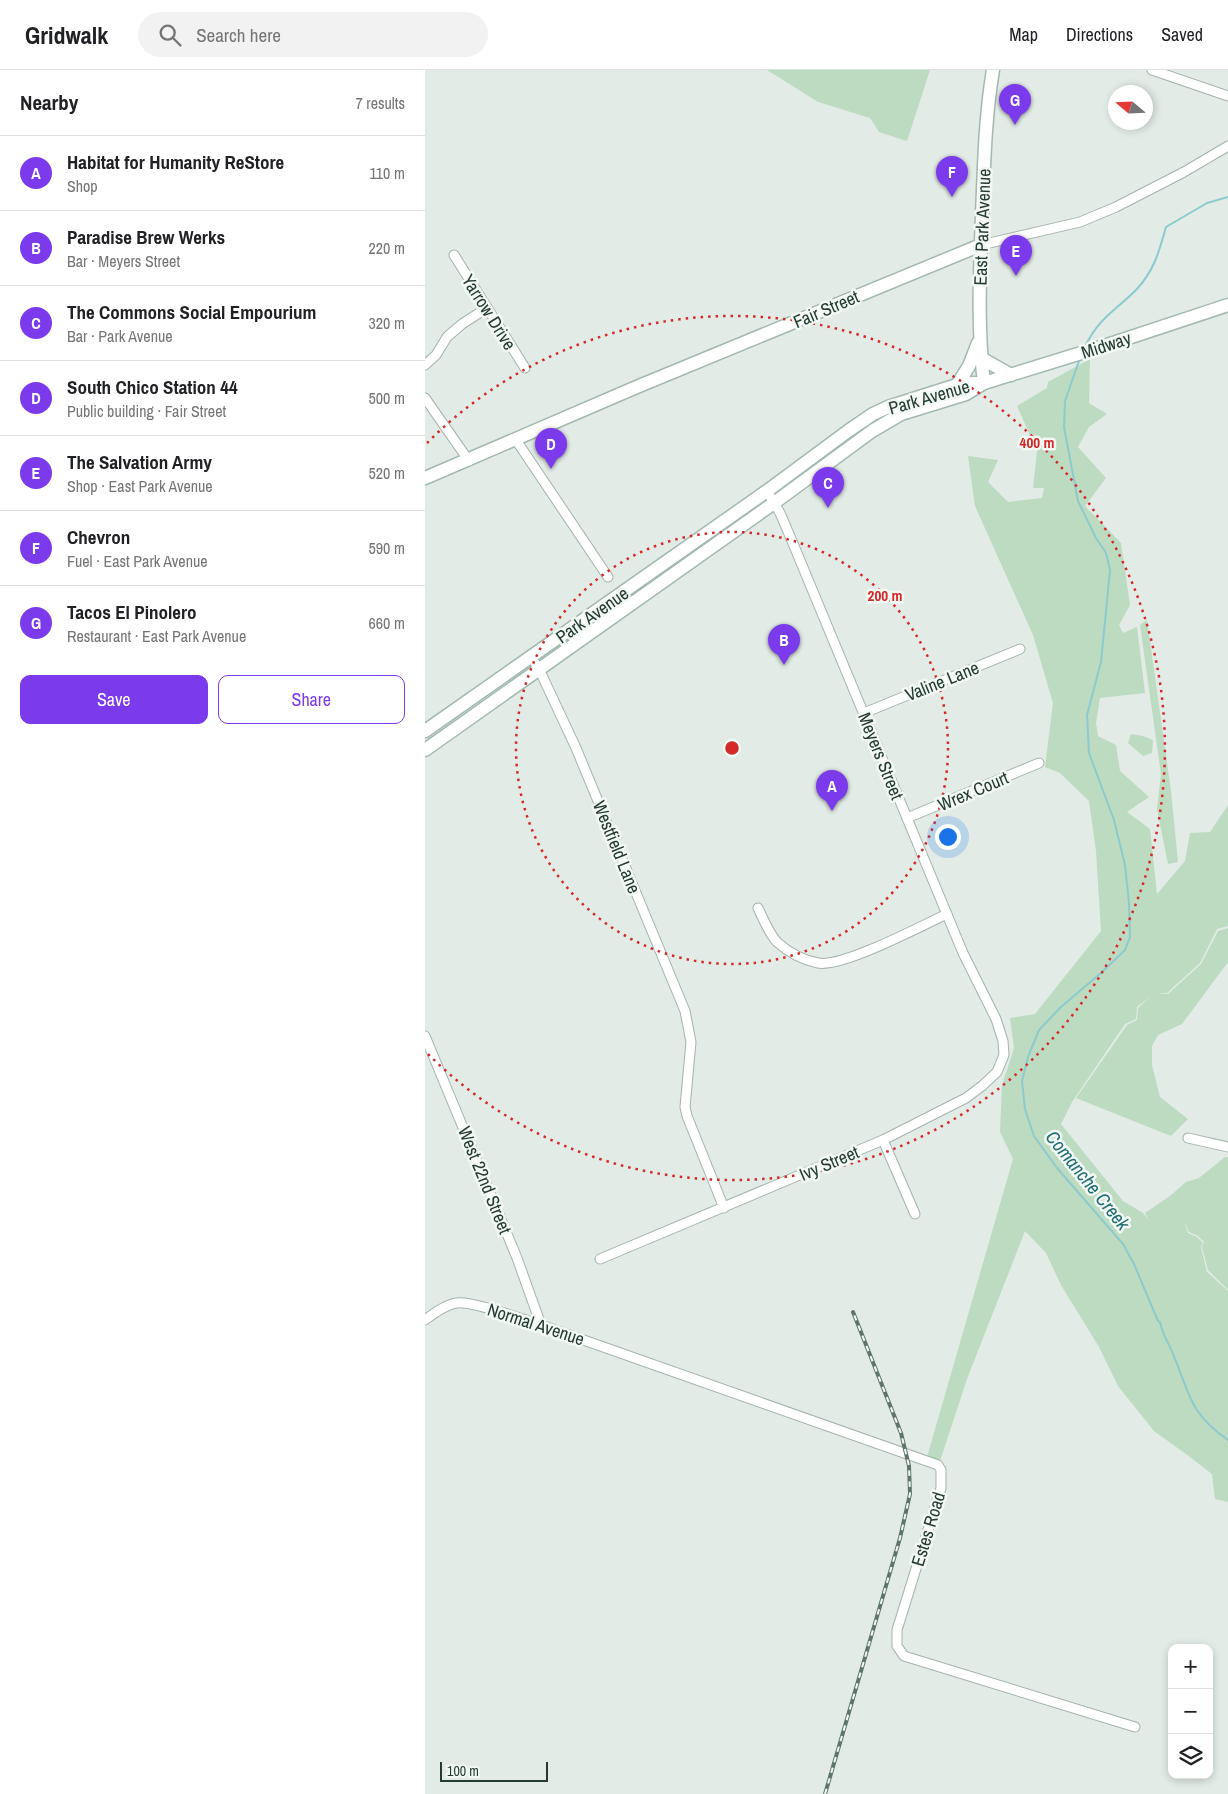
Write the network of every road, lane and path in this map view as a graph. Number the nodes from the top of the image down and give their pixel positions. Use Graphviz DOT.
graph roads {
  1 [pos="993,70"];
  2 [pos="1152,70"];
  3 [pos="1228,96"];
  4 [pos="1228,146"];
  5 [pos="981,245"];
  6 [pos="454,255"];
  7 [pos="1228,305"];
  8 [pos="487,308"];
  9 [pos="979,341"];
  10 [pos="981,358"];
  11 [pos="425,364"];
  12 [pos="525,368"];
  13 [pos="1011,375"];
  14 [pos="984,383"];
  15 [pos="957,385"];
  16 [pos="425,398"];
  17 [pos="516,440"];
  18 [pos="469,461"];
  19 [pos="425,478"];
  20 [pos="767,491"];
  21 [pos="774,503"];
  22 [pos="608,577"];
  23 [pos="1020,649"];
  24 [pos="531,657"];
  25 [pos="539,669"];
  26 [pos="864,713"];
  27 [pos="425,730"];
  28 [pos="425,750"];
  29 [pos="1039,763"];
  30 [pos="907,818"];
  31 [pos="758,908"];
  32 [pos="947,914"];
  33 [pos="997,1019"];
  34 [pos="425,1036"];
  35 [pos="1188,1138"];
  36 [pos="883,1140"];
  37 [pos="1228,1147"];
  38 [pos="724,1208"];
  39 [pos="915,1214"];
  40 [pos="600,1259"];
  41 [pos="425,1320"];
  42 [pos="541,1325"];
  43 [pos="648,1362"];
  44 [pos="1135,1727"];
  1 -- 5 [label="main road, East Park Avenue"];
  2 -- 3 [label="street"];
  4 -- 5 [label="street, Fair Street"];
  5 -- 9 [label="main road, East Park Avenue"];
  5 -- 17 [label="main road, Fair Street"];
  6 -- 8 [label="street, Yarrow Drive"];
  7 -- 13 [label="main road, Midway"];
  8 -- 11 [label="street"];
  8 -- 12 [label="street, Yarrow Drive"];
  9 -- 10 [label="main road, East Park Avenue"];
  9 -- 15 [label="main road"];
  10 -- 13 [label="main road"];
  10 -- 14 [label="main road, East Park Avenue"];
  13 -- 14 [label="main road, Midway"];
  14 -- 15 [label="main road, Park Avenue"];
  14 -- 21 [label="main road, Park Avenue"];
  15 -- 20 [label="main road, Park Avenue"];
  16 -- 18 [label="street"];
  17 -- 18 [label="main road, Fair Street"];
  17 -- 22 [label="street"];
  18 -- 19 [label="main road, Fair Street"];
  20 -- 21 [label="street, Meyers Street"];
  20 -- 24 [label="main road, Park Avenue"];
  21 -- 25 [label="main road, Park Avenue"];
  21 -- 26 [label="street, Meyers Street"];
  23 -- 26 [label="street, Valine Lane"];
  24 -- 25 [label="street, Westfield Lane"];
  24 -- 27 [label="main road, Park Avenue"];
  25 -- 28 [label="main road, Park Avenue"];
  25 -- 38 [label="street, Westfield Lane"];
  26 -- 30 [label="street, Meyers Street"];
  29 -- 30 [label="street, Wrex Court"];
  30 -- 32 [label="street, Meyers Street"];
  31 -- 32 [label="street"];
  32 -- 33 [label="street, Meyers Street"];
  33 -- 36 [label="street, Ivy Street"];
  34 -- 42 [label="street, West 22nd Street"];
  35 -- 37 [label="street"];
  36 -- 38 [label="street, Ivy Street"];
  36 -- 39 [label="street"];
  38 -- 40 [label="street, Ivy Street"];
  41 -- 42 [label="street, Normal Avenue"];
  42 -- 43 [label="street, Normal Avenue"];
  43 -- 44 [label="street, Estes Road"];
}
